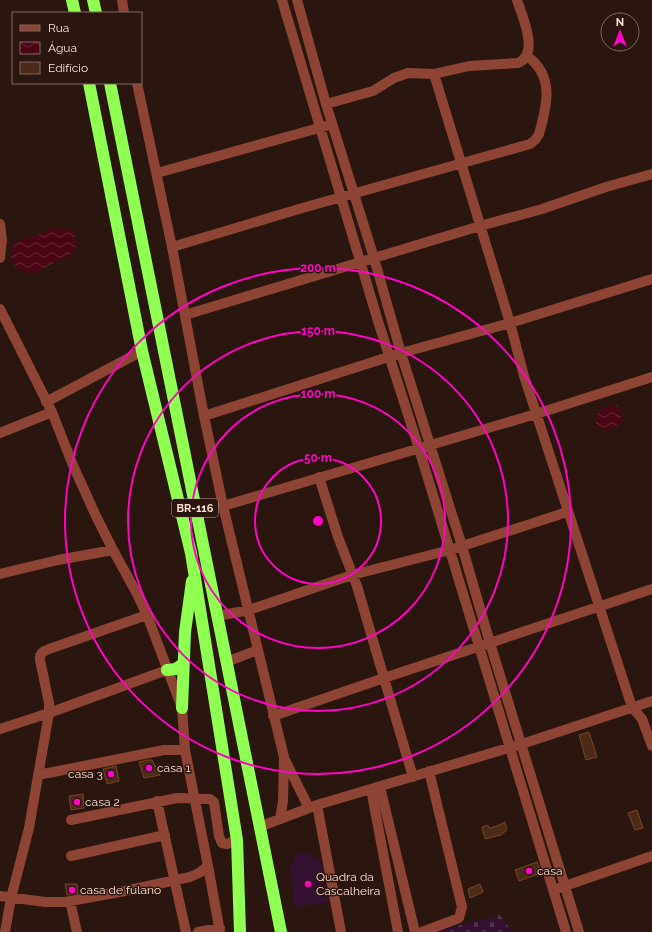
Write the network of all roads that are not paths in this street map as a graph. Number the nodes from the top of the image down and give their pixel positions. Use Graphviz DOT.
graph roads {
  1 [pos="72,0"];
  2 [pos="94,0"];
  3 [pos="122,0"];
  4 [pos="282,0"];
  5 [pos="297,0"];
  6 [pos="517,0"];
  7 [pos="75,12"];
  8 [pos="96,12"];
  9 [pos="124,12"];
  10 [pos="306,34"];
  11 [pos="293,38"];
  12 [pos="527,56"];
  13 [pos="434,74"];
  14 [pos="89,84"];
  15 [pos="110,84"];
  16 [pos="137,84"];
  17 [pos="326,104"];
  18 [pos="333,124"];
  19 [pos="320,127"];
  20 [pos="461,163"];
  21 [pos="157,173"];
  22 [pos="652,174"];
  23 [pos="354,194"];
  24 [pos="341,197"];
  25 [pos="0,224"];
  26 [pos="480,226"];
  27 [pos="172,247"];
  28 [pos="0,258"];
  29 [pos="374,258"];
  30 [pos="360,262"];
  31 [pos="652,279"];
  32 [pos="0,309"];
  33 [pos="185,315"];
  34 [pos="510,323"];
  35 [pos="142,351"];
  36 [pos="401,353"];
  37 [pos="389,357"];
  38 [pos="652,377"];
  39 [pos="46,402"];
  40 [pos="52,412"];
  41 [pos="536,414"];
  42 [pos="204,416"];
  43 [pos="0,433"];
  44 [pos="431,445"];
  45 [pos="419,449"];
  46 [pos="320,478"];
  47 [pos="223,506"];
  48 [pos="567,512"];
  49 [pos="462,546"];
  50 [pos="113,550"];
  51 [pos="450,550"];
  52 [pos="194,568"];
  53 [pos="0,574"];
  54 [pos="352,575"];
  55 [pos="652,589"];
  56 [pos="599,607"];
  57 [pos="249,610"];
  58 [pos="147,616"];
  59 [pos="217,616"];
  60 [pos="490,643"];
  61 [pos="479,646"];
  62 [pos="258,650"];
  63 [pos="226,662"];
  64 [pos="183,664"];
  65 [pos="167,670"];
  66 [pos="384,678"];
  67 [pos="652,701"];
  68 [pos="632,707"];
  69 [pos="182,708"];
  70 [pos="49,713"];
  71 [pos="273,716"];
  72 [pos="0,729"];
  73 [pos="522,744"];
  74 [pos="652,746"];
  75 [pos="509,748"];
  76 [pos="185,750"];
  77 [pos="284,757"];
  78 [pos="429,772"];
  79 [pos="38,775"];
  80 [pos="413,777"];
  81 [pos="376,788"];
  82 [pos="196,798"];
  83 [pos="157,801"];
  84 [pos="313,807"];
  85 [pos="544,816"];
  86 [pos="280,819"];
  87 [pos="71,820"];
  88 [pos="532,821"];
  89 [pos="259,827"];
  90 [pos="165,835"];
  91 [pos="237,840"];
  92 [pos="71,856"];
  93 [pos="652,856"];
  94 [pos="208,866"];
  95 [pos="176,880"];
  96 [pos="565,886"];
  97 [pos="553,890"];
  98 [pos="0,896"];
  99 [pos="11,898"];
  100 [pos="70,901"];
  101 [pos="280,927"];
  102 [pos="220,930"];
  103 [pos="5,932"];
  104 [pos="77,932"];
  105 [pos="186,932"];
  106 [pos="198,932"];
  107 [pos="240,932"];
  108 [pos="289,932"];
  109 [pos="340,932"];
  110 [pos="398,932"];
  111 [pos="415,932"];
  112 [pos="422,932"];
  113 [pos="566,932"];
  114 [pos="579,932"];
  1 -- 7 [label="highway"];
  2 -- 8 [label="highway"];
  3 -- 9 [label="street"];
  4 -- 11 [label="street"];
  5 -- 10 [label="street"];
  6 -- 12 [label="street"];
  10 -- 11 [label="street"];
  10 -- 17 [label="street"];
  11 -- 19 [label="street"];
  12 -- 13 [label="street"];
  12 -- 20 [label="street"];
  13 -- 17 [label="street"];
  13 -- 20 [label="street"];
  14 -- 35 [label="highway"];
  15 -- 59 [label="highway, BR-116"];
  16 -- 21 [label="street"];
  17 -- 18 [label="street"];
  18 -- 19 [label="street"];
  18 -- 23 [label="street"];
  19 -- 21 [label="street"];
  19 -- 24 [label="street"];
  20 -- 23 [label="street"];
  20 -- 26 [label="street"];
  21 -- 27 [label="street"];
  22 -- 26 [label="street"];
  23 -- 24 [label="street"];
  23 -- 29 [label="street"];
  24 -- 27 [label="street"];
  24 -- 30 [label="street"];
  25 -- 28 [label="street"];
  26 -- 29 [label="street"];
  26 -- 34 [label="street"];
  27 -- 33 [label="street"];
  29 -- 30 [label="street"];
  29 -- 36 [label="street"];
  30 -- 33 [label="street"];
  30 -- 37 [label="street"];
  31 -- 34 [label="street"];
  32 -- 39 [label="street"];
  33 -- 42 [label="street"];
  34 -- 36 [label="street"];
  34 -- 41 [label="street"];
  35 -- 39 [label="street"];
  35 -- 52 [label="highway"];
  36 -- 37 [label="street"];
  36 -- 44 [label="street"];
  37 -- 42 [label="street"];
  37 -- 45 [label="street"];
  38 -- 41 [label="street"];
  39 -- 40 [label="street"];
  40 -- 43 [label="street"];
  40 -- 50 [label="street"];
  41 -- 44 [label="street"];
  41 -- 48 [label="street"];
  42 -- 47 [label="street"];
  44 -- 45 [label="street"];
  44 -- 49 [label="street"];
  45 -- 46 [label="street"];
  45 -- 51 [label="street"];
  46 -- 47 [label="street"];
  46 -- 54 [label="street"];
  47 -- 57 [label="street"];
  48 -- 49 [label="street"];
  48 -- 56 [label="street"];
  49 -- 51 [label="street"];
  49 -- 60 [label="street"];
  50 -- 53 [label="street"];
  50 -- 58 [label="street"];
  51 -- 54 [label="street"];
  51 -- 61 [label="street"];
  52 -- 64 [label="highway"];
  52 -- 91 [label="highway"];
  54 -- 57 [label="street"];
  54 -- 66 [label="street"];
  55 -- 56 [label="street"];
  56 -- 60 [label="street"];
  56 -- 68 [label="street"];
  57 -- 59 [label="street"];
  57 -- 62 [label="street"];
  58 -- 65 [label="street"];
  58 -- 70 [label="street"];
  59 -- 63 [label="highway, BR-116"];
  60 -- 61 [label="street"];
  60 -- 73 [label="street"];
  61 -- 66 [label="street"];
  61 -- 75 [label="street"];
  62 -- 63 [label="street"];
  62 -- 71 [label="street"];
  63 -- 89 [label="highway, BR-116"];
  64 -- 65 [label="highway"];
  64 -- 69 [label="highway"];
  65 -- 69 [label="street"];
  65 -- 70 [label="street"];
  66 -- 71 [label="street"];
  66 -- 80 [label="street"];
  67 -- 68 [label="street"];
  68 -- 73 [label="street"];
  68 -- 74 [label="street"];
  69 -- 76 [label="street"];
  70 -- 72 [label="street"];
  70 -- 79 [label="street"];
  71 -- 77 [label="street"];
  73 -- 75 [label="street"];
  73 -- 85 [label="street"];
  75 -- 78 [label="street"];
  75 -- 88 [label="street"];
  76 -- 79 [label="street"];
  76 -- 82 [label="street"];
  77 -- 84 [label="street"];
  77 -- 86 [label="street"];
  78 -- 80 [label="street"];
  78 -- 112 [label="street"];
  79 -- 99 [label="street"];
  80 -- 81 [label="street"];
  81 -- 84 [label="street"];
  81 -- 110 [label="street"];
  81 -- 111 [label="street"];
  82 -- 83 [label="street"];
  82 -- 91 [label="street"];
  82 -- 94 [label="street"];
  83 -- 87 [label="street"];
  83 -- 90 [label="street"];
  84 -- 86 [label="street"];
  84 -- 109 [label="street"];
  85 -- 88 [label="street"];
  85 -- 96 [label="street"];
  86 -- 89 [label="street"];
  88 -- 97 [label="street"];
  89 -- 101 [label="highway, BR-116"];
  90 -- 92 [label="street"];
  90 -- 95 [label="street"];
  91 -- 107 [label="highway"];
  93 -- 96 [label="street"];
  94 -- 95 [label="street"];
  94 -- 102 [label="street"];
  95 -- 100 [label="street"];
  95 -- 105 [label="street"];
  96 -- 97 [label="street"];
  96 -- 114 [label="street"];
  97 -- 113 [label="street"];
  98 -- 99 [label="street"];
  99 -- 100 [label="street"];
  99 -- 103 [label="street"];
  100 -- 104 [label="street"];
  101 -- 108 [label="street"];
  102 -- 106 [label="street"];
}
